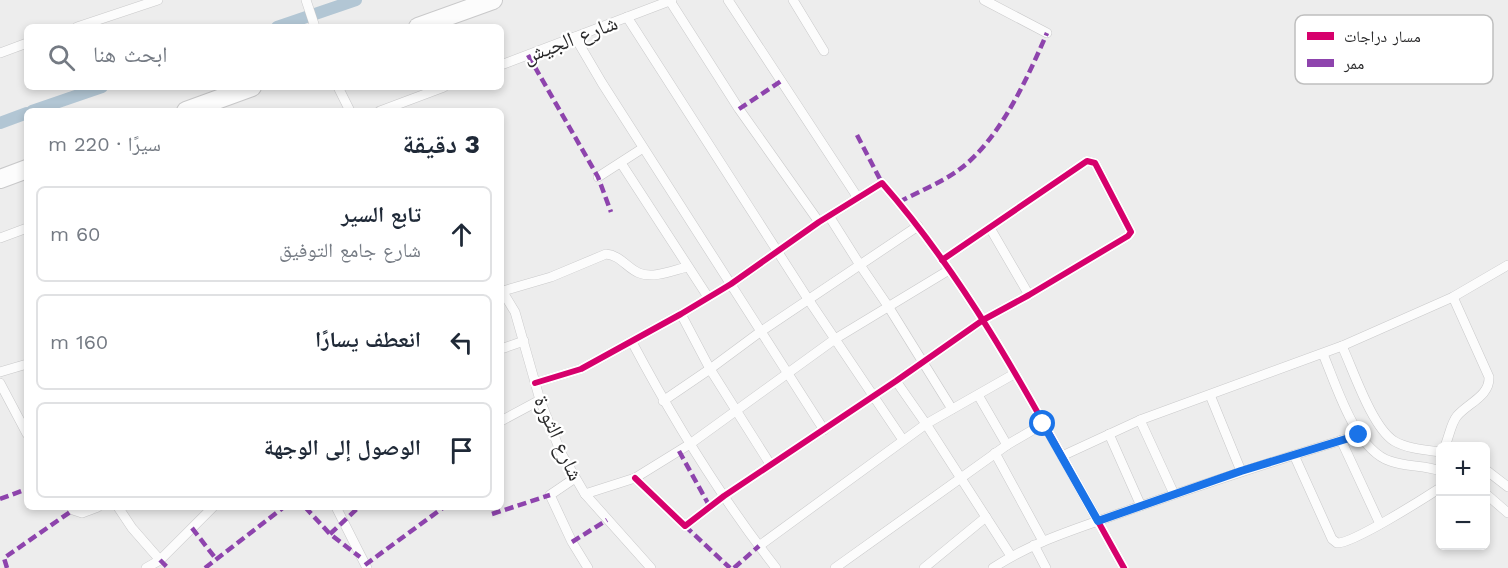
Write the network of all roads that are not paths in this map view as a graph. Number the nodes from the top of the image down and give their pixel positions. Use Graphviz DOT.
graph roads {
  1 [pos="158,0"];
  2 [pos="306,0"];
  3 [pos="493,0"];
  4 [pos="671,0"];
  5 [pos="728,0"];
  6 [pos="793,0"];
  7 [pos="984,0"];
  8 [pos="627,17"];
  9 [pos="85,24"];
  10 [pos="314,24"];
  11 [pos="426,24"];
  12 [pos="1047,33"];
  13 [pos="575,37"];
  14 [pos="24,45"];
  15 [pos="824,51"];
  16 [pos="0,53"];
  17 [pos="504,64"];
  18 [pos="244,90"];
  19 [pos="339,90"];
  20 [pos="436,90"];
  21 [pos="194,108"];
  22 [pos="348,108"];
  23 [pos="388,108"];
  24 [pos="643,148"];
  25 [pos="621,163"];
  26 [pos="24,169"];
  27 [pos="598,177"];
  28 [pos="0,179"];
  29 [pos="858,198"];
  30 [pos="829,216"];
  31 [pos="819,222"];
  32 [pos="918,226"];
  33 [pos="990,228"];
  34 [pos="24,229"];
  35 [pos="0,238"];
  36 [pos="778,250"];
  37 [pos="942,260"];
  38 [pos="860,265"];
  39 [pos="1508,265"];
  40 [pos="687,267"];
  41 [pos="949,270"];
  42 [pos="731,284"];
  43 [pos="504,289"];
  44 [pos="504,293"];
  45 [pos="1029,295"];
  46 [pos="708,297"];
  47 [pos="1453,297"];
  48 [pos="808,299"];
  49 [pos="888,306"];
  50 [pos="681,314"];
  51 [pos="983,320"];
  52 [pos="760,332"];
  53 [pos="836,339"];
  54 [pos="524,341"];
  55 [pos="632,342"];
  56 [pos="1342,346"];
  57 [pos="504,348"];
  58 [pos="1323,354"];
  59 [pos="923,361"];
  60 [pos="24,365"];
  61 [pos="710,369"];
  62 [pos="0,372"];
  63 [pos="788,373"];
  64 [pos="1014,374"];
  65 [pos="896,381"];
  66 [pos="0,383"];
  67 [pos="535,383"];
  68 [pos="978,395"];
  69 [pos="874,396"];
  70 [pos="1210,396"];
  71 [pos="540,400"];
  72 [pos="663,401"];
  73 [pos="952,409"];
  74 [pos="737,411"];
  75 [pos="504,420"];
  76 [pos="1140,420"];
  77 [pos="927,424"];
  78 [pos="1043,424"];
  79 [pos="24,425"];
  80 [pos="824,430"];
  81 [pos="1109,434"];
  82 [pos="1359,435"];
  83 [pos="903,440"];
  84 [pos="1341,440"];
  85 [pos="1447,442"];
  86 [pos="690,444"];
  87 [pos="1007,445"];
  88 [pos="1436,451"];
  89 [pos="995,453"];
  90 [pos="1294,455"];
  91 [pos="1062,456"];
  92 [pos="770,464"];
  93 [pos="1436,470"];
  94 [pos="1241,471"];
  95 [pos="1490,474"];
  96 [pos="960,477"];
  97 [pos="575,478"];
  98 [pos="635,478"];
  99 [pos="1508,487"];
  100 [pos="1436,490"];
  101 [pos="585,494"];
  102 [pos="1174,494"];
  103 [pos="724,496"];
  104 [pos="1487,496"];
  105 [pos="1141,506"];
  106 [pos="73,510"];
  107 [pos="90,510"];
  108 [pos="120,510"];
  109 [pos="210,510"];
  110 [pos="338,510"];
  111 [pos="1508,513"];
  112 [pos="986,517"];
  113 [pos="1098,521"];
  114 [pos="1380,524"];
  115 [pos="1039,543"];
  116 [pos="759,546"];
  117 [pos="1011,556"];
  118 [pos="160,560"];
  119 [pos="584,567"];
  120 [pos="146,568"];
  121 [pos="367,568"];
  122 [pos="651,568"];
  123 [pos="776,568"];
  124 [pos="835,568"];
  125 [pos="924,568"];
  126 [pos="993,568"];
  127 [pos="1046,568"];
  128 [pos="1124,568"];
  1 -- 9 [label="street"];
  2 -- 10 [label="street"];
  3 -- 11 [label="highway"];
  4 -- 8 [label="street, شارع الجيش"];
  4 -- 31 [label="street"];
  5 -- 29 [label="street"];
  6 -- 15 [label="street"];
  7 -- 12 [label="street"];
  8 -- 13 [label="street, شارع الجيش"];
  8 -- 36 [label="street"];
  13 -- 17 [label="street, شارع الجيش"];
  13 -- 24 [label="street"];
  14 -- 16 [label="street"];
  18 -- 21 [label="highway"];
  19 -- 22 [label="street"];
  20 -- 23 [label="street"];
  24 -- 25 [label="street"];
  24 -- 42 [label="street"];
  25 -- 27 [label="street"];
  25 -- 40 [label="street"];
  26 -- 28 [label="highway"];
  29 -- 30 [label="street"];
  29 -- 32 [label="street"];
  30 -- 31 [label="street"];
  30 -- 38 [label="street"];
  31 -- 36 [label="street"];
  32 -- 37 [label="street"];
  32 -- 38 [label="street"];
  33 -- 37 [label="street"];
  33 -- 45 [label="street"];
  33 -- 45 [label="street"];
  34 -- 35 [label="street"];
  36 -- 42 [label="street"];
  36 -- 48 [label="street"];
  37 -- 41 [label="street"];
  38 -- 48 [label="street"];
  38 -- 49 [label="street"];
  39 -- 47 [label="street"];
  40 -- 43 [label="street"];
  40 -- 46 [label="street"];
  41 -- 49 [label="street"];
  41 -- 51 [label="street"];
  42 -- 46 [label="street"];
  42 -- 52 [label="street"];
  44 -- 54 [label="street, شارع الثورة"];
  45 -- 51 [label="street"];
  46 -- 50 [label="street"];
  47 -- 56 [label="street"];
  47 -- 85 [label="street"];
  48 -- 52 [label="street"];
  48 -- 53 [label="street"];
  49 -- 53 [label="street"];
  49 -- 59 [label="street"];
  50 -- 55 [label="street"];
  50 -- 61 [label="street"];
  51 -- 59 [label="street"];
  51 -- 64 [label="street"];
  52 -- 61 [label="street"];
  52 -- 63 [label="street"];
  53 -- 63 [label="street"];
  53 -- 69 [label="street"];
  54 -- 57 [label="street"];
  54 -- 67 [label="street, شارع الثورة"];
  55 -- 67 [label="street"];
  55 -- 72 [label="street"];
  56 -- 58 [label="street"];
  56 -- 88 [label="street"];
  58 -- 70 [label="street"];
  58 -- 82 [label="street"];
  59 -- 65 [label="street"];
  59 -- 73 [label="street"];
  60 -- 62 [label="street"];
  61 -- 72 [label="street"];
  61 -- 74 [label="street"];
  63 -- 74 [label="street"];
  63 -- 80 [label="street"];
  64 -- 68 [label="street"];
  64 -- 78 [label="street"];
  65 -- 69 [label="street"];
  65 -- 77 [label="street"];
  66 -- 79 [label="street"];
  67 -- 71 [label="street, شارع الثورة"];
  68 -- 73 [label="street"];
  68 -- 87 [label="street"];
  69 -- 80 [label="street"];
  69 -- 83 [label="street"];
  70 -- 76 [label="street"];
  70 -- 94 [label="street"];
  71 -- 75 [label="street"];
  71 -- 97 [label="street, شارع الثورة"];
  72 -- 86 [label="street"];
  73 -- 77 [label="street"];
  74 -- 86 [label="street"];
  74 -- 92 [label="street"];
  76 -- 81 [label="street"];
  76 -- 102 [label="street"];
  77 -- 83 [label="street"];
  77 -- 96 [label="street"];
  78 -- 87 [label="street"];
  78 -- 91 [label="street"];
  80 -- 92 [label="street"];
  81 -- 91 [label="street"];
  81 -- 105 [label="street"];
  82 -- 84 [label="street"];
  82 -- 93 [label="street"];
  83 -- 116 [label="street"];
  84 -- 90 [label="street"];
  84 -- 114 [label="street"];
  86 -- 98 [label="street"];
  86 -- 103 [label="street"];
  87 -- 89 [label="street"];
  89 -- 96 [label="street"];
  89 -- 115 [label="street"];
  90 -- 94 [label="street"];
  90 -- 114 [label="street"];
  91 -- 113 [label="street"];
  92 -- 103 [label="street"];
  94 -- 102 [label="street"];
  95 -- 99 [label="street"];
  96 -- 112 [label="street"];
  96 -- 124 [label="street"];
  97 -- 101 [label="street, شارع الثورة"];
  97 -- 119 [label="street"];
  98 -- 101 [label="street"];
  98 -- 103 [label="street"];
  100 -- 114 [label="street"];
  101 -- 122 [label="street, شارع الثورة"];
  102 -- 105 [label="street"];
  103 -- 116 [label="street"];
  104 -- 111 [label="street"];
  105 -- 113 [label="street"];
  106 -- 107 [label="street"];
  108 -- 118 [label="street"];
  109 -- 118 [label="street"];
  110 -- 121 [label="street"];
  112 -- 117 [label="street"];
  112 -- 125 [label="street"];
  113 -- 115 [label="street"];
  113 -- 128 [label="street"];
  115 -- 117 [label="street"];
  115 -- 127 [label="street"];
  116 -- 123 [label="street"];
  117 -- 126 [label="street"];
  118 -- 120 [label="street"];
}
